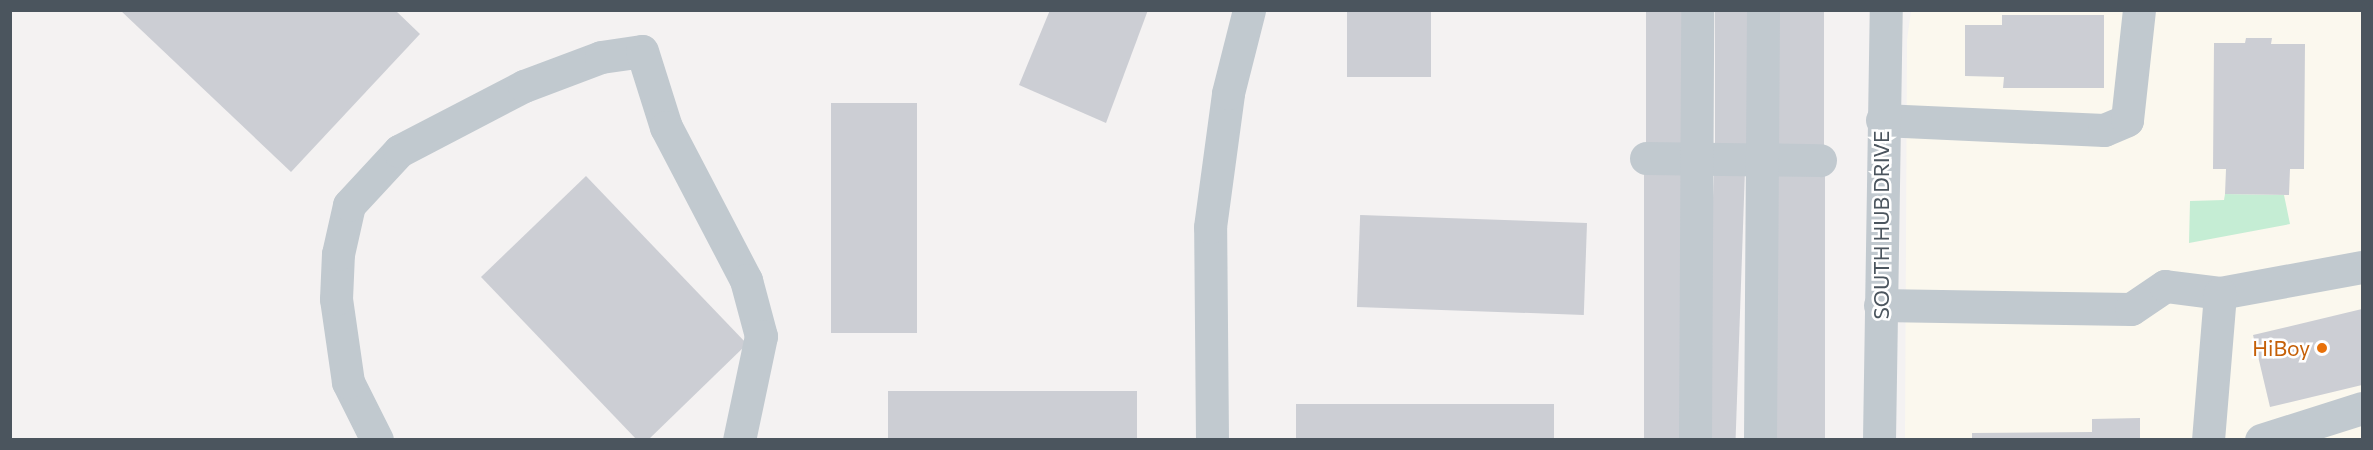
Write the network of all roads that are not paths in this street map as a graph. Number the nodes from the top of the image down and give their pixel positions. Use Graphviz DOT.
graph roads {
  1 [pos="1249,10"];
  2 [pos="1697,10"];
  3 [pos="1763,10"];
  4 [pos="1886,10"];
  5 [pos="2139,10"];
  6 [pos="1882,120"];
  7 [pos="1696,157"];
  8 [pos="1646,158"];
  9 [pos="1761,159"];
  10 [pos="1820,160"];
  11 [pos="2362,267"];
  12 [pos="2220,293"];
  13 [pos="1880,305"];
  14 [pos="2362,408"];
  15 [pos="377,440"];
  16 [pos="739,440"];
  17 [pos="1212,440"];
  18 [pos="1695,440"];
  19 [pos="1760,440"];
  20 [pos="1879,440"];
  21 [pos="2208,440"];
  22 [pos="2261,440"];
  1 -- 17 [label="street"];
  2 -- 7 [label="street"];
  3 -- 9 [label="street"];
  4 -- 6 [label="street, SOUTH HUB DRIVE"];
  5 -- 6 [label="street"];
  6 -- 13 [label="street, SOUTH HUB DRIVE"];
  7 -- 8 [label="street"];
  7 -- 9 [label="street"];
  7 -- 18 [label="street"];
  9 -- 10 [label="street"];
  9 -- 19 [label="street"];
  11 -- 12 [label="street"];
  12 -- 13 [label="street"];
  12 -- 21 [label="street"];
  13 -- 20 [label="street, SOUTH HUB DRIVE"];
  14 -- 22 [label="street"];
  15 -- 16 [label="street"];
}
